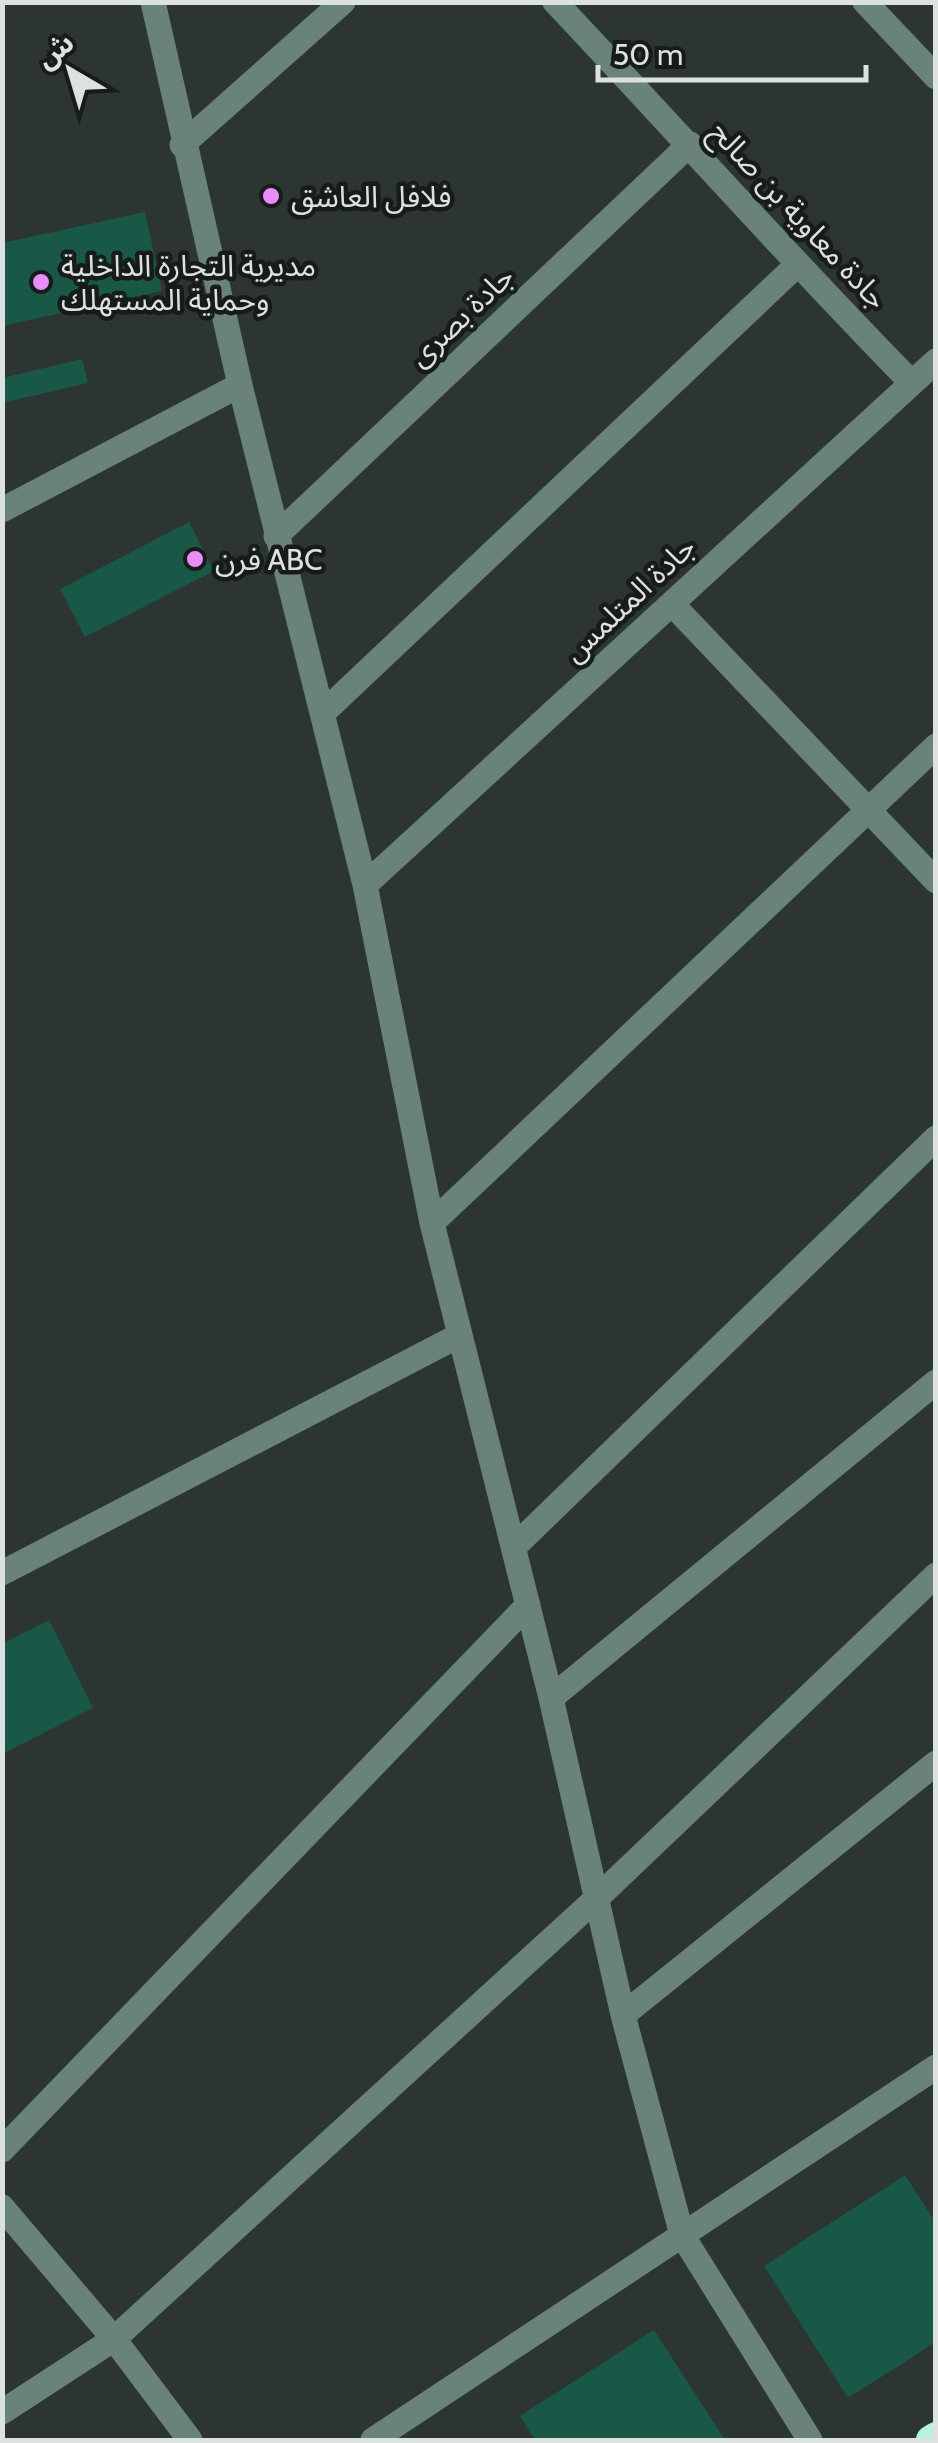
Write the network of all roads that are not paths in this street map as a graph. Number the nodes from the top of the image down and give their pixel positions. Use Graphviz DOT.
graph roads {
  1 [pos="153,2"];
  2 [pos="343,2"];
  3 [pos="556,2"];
  4 [pos="865,2"];
  5 [pos="936,77"];
  6 [pos="690,144"];
  7 [pos="182,145"];
  8 [pos="797,266"];
  9 [pos="936,361"];
  10 [pos="912,383"];
  11 [pos="240,385"];
  12 [pos="2,510"];
  13 [pos="276,536"];
  14 [pos="672,604"];
  15 [pos="324,712"];
  16 [pos="936,746"];
  17 [pos="866,811"];
  18 [pos="936,881"];
  19 [pos="366,885"];
  20 [pos="936,1138"];
  21 [pos="432,1222"];
  22 [pos="460,1335"];
  23 [pos="936,1382"];
  24 [pos="514,1547"];
  25 [pos="2,1572"];
  26 [pos="934,1578"];
  27 [pos="528,1604"];
  28 [pos="552,1698"];
  29 [pos="936,1763"];
  30 [pos="597,1898"];
  31 [pos="623,2015"];
  32 [pos="936,2068"];
  33 [pos="2,2150"];
  34 [pos="2,2207"];
  35 [pos="682,2235"];
  36 [pos="114,2339"];
  37 [pos="2,2412"];
  38 [pos="190,2440"];
  39 [pos="373,2440"];
  40 [pos="810,2440"];
  1 -- 7 [label="street"];
  2 -- 7 [label="street"];
  3 -- 6 [label="street, جادة معاوية بن صالح"];
  4 -- 5 [label="street"];
  6 -- 8 [label="street, جادة معاوية بن صالح"];
  6 -- 13 [label="street, جادة بصرى"];
  7 -- 11 [label="street"];
  8 -- 10 [label="street, جادة معاوية بن صالح"];
  8 -- 15 [label="street"];
  9 -- 10 [label="street, جادة المتلمس"];
  10 -- 14 [label="street, جادة المتلمس"];
  11 -- 12 [label="street"];
  11 -- 13 [label="street"];
  13 -- 15 [label="street"];
  14 -- 17 [label="street"];
  14 -- 19 [label="street, جادة المتلمس"];
  15 -- 19 [label="street"];
  16 -- 17 [label="street"];
  17 -- 18 [label="street"];
  17 -- 21 [label="street"];
  19 -- 21 [label="street"];
  20 -- 24 [label="street"];
  21 -- 22 [label="street"];
  22 -- 24 [label="street"];
  22 -- 25 [label="street"];
  23 -- 28 [label="street"];
  24 -- 27 [label="street"];
  26 -- 30 [label="street"];
  27 -- 28 [label="street"];
  27 -- 33 [label="street"];
  28 -- 30 [label="street"];
  29 -- 31 [label="street"];
  30 -- 31 [label="street"];
  30 -- 36 [label="street"];
  31 -- 35 [label="street"];
  32 -- 35 [label="street"];
  34 -- 36 [label="street"];
  35 -- 39 [label="street"];
  35 -- 40 [label="street"];
  36 -- 37 [label="street"];
  36 -- 38 [label="street"];
}
